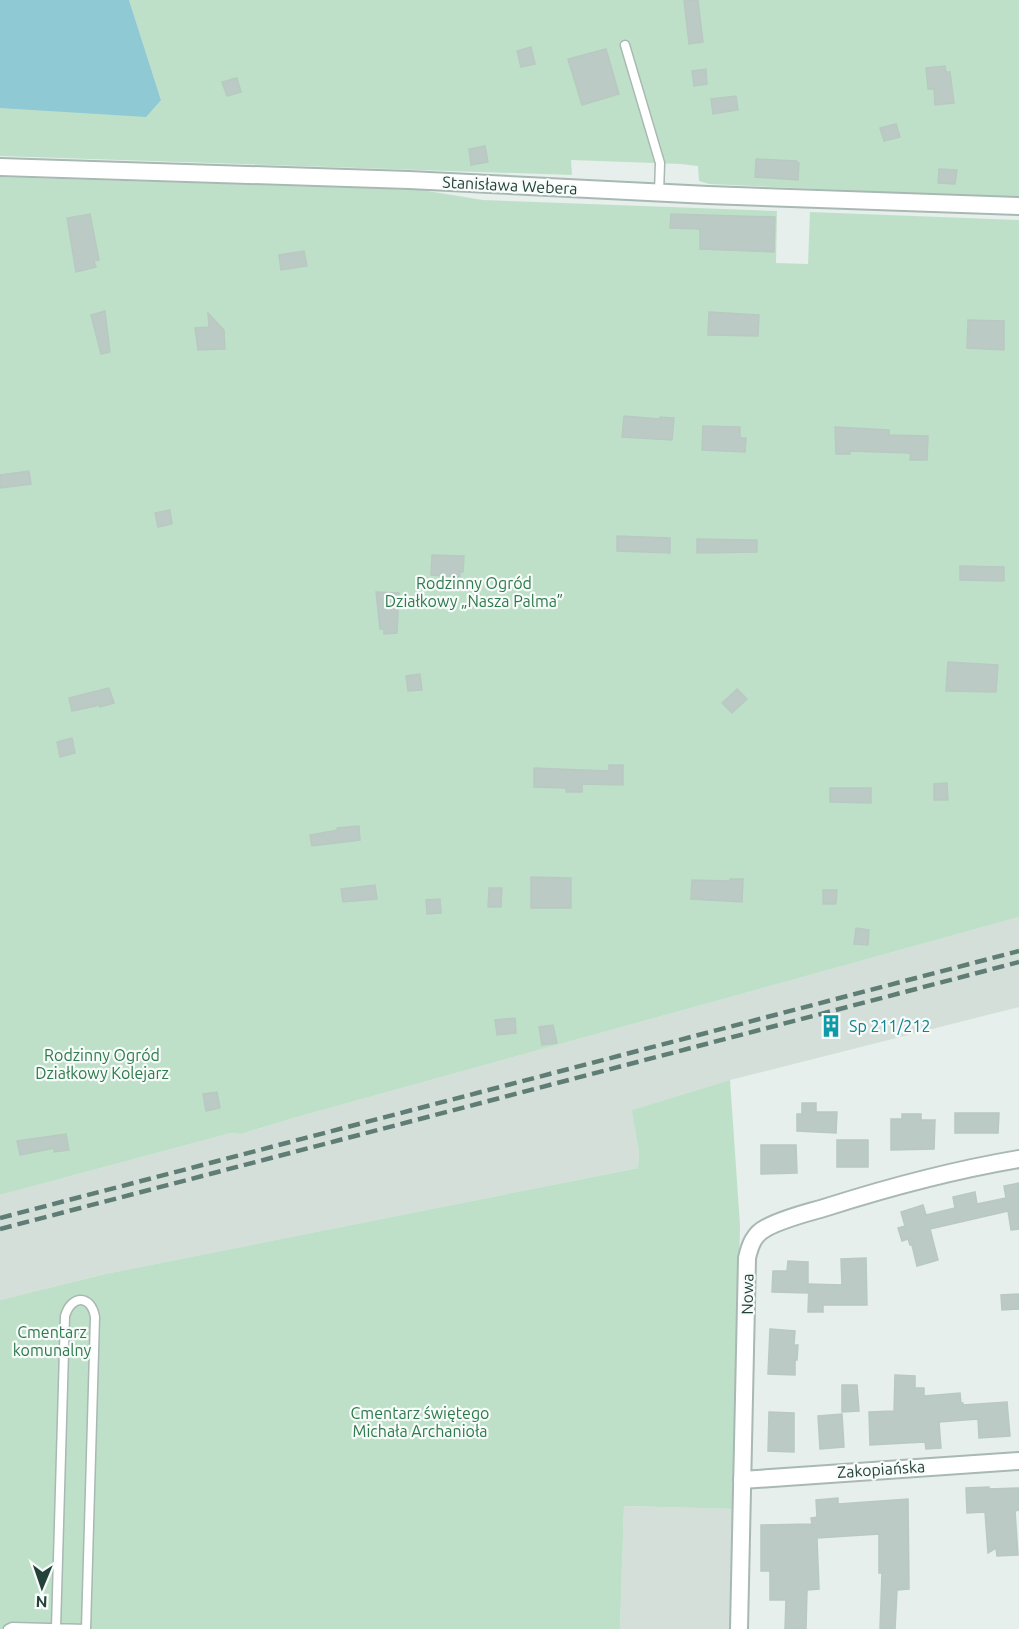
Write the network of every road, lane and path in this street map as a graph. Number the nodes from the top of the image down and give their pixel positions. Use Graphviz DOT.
graph roads {
  1 [pos="625,45"];
  2 [pos="0,167"];
  3 [pos="659,193"];
  4 [pos="1019,206"];
  5 [pos="1019,1159"];
  6 [pos="1019,1461"];
  7 [pos="742,1480"];
  8 [pos="56,1628"];
  9 [pos="8,1629"];
  10 [pos="739,1629"];
  1 -- 3 [label="lane"];
  2 -- 3 [label="street, Stanisława Webera"];
  3 -- 4 [label="street, Stanisława Webera"];
  5 -- 7 [label="street, Nowa"];
  6 -- 7 [label="street, Zakopiańska"];
  7 -- 10 [label="street, Nowa"];
  8 -- 8 [label="lane"];
  8 -- 9 [label="lane"];
}
